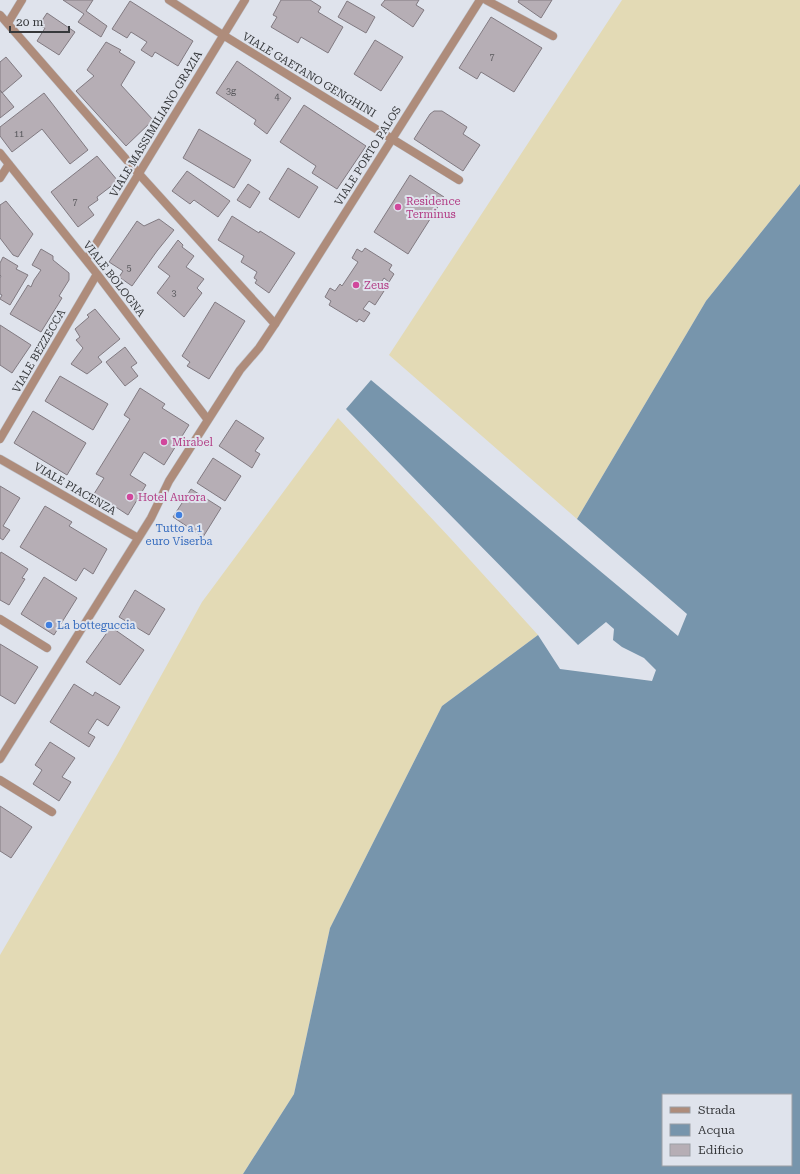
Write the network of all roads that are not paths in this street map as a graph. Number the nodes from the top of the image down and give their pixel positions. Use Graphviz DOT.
graph roads {
  1 [pos="22,0"];
  2 [pos="169,0"];
  3 [pos="245,0"];
  4 [pos="480,0"];
  5 [pos="486,0"];
  6 [pos="0,15"];
  7 [pos="8,23"];
  8 [pos="223,35"];
  9 [pos="553,36"];
  10 [pos="392,138"];
  11 [pos="0,153"];
  12 [pos="9,164"];
  13 [pos="139,174"];
  14 [pos="0,178"];
  15 [pos="459,180"];
  16 [pos="86,260"];
  17 [pos="97,274"];
  18 [pos="275,324"];
  19 [pos="208,420"];
  20 [pos="0,439"];
  21 [pos="0,459"];
  22 [pos="138,538"];
  23 [pos="0,620"];
  24 [pos="47,648"];
  25 [pos="0,759"];
  26 [pos="0,780"];
  27 [pos="52,812"];
  1 -- 7 [label="street"];
  2 -- 8 [label="street, VIALE GAETANO GENGHINI"];
  3 -- 8 [label="street, VIALE MASSIMILIANO GRAZIA"];
  4 -- 10 [label="street, VIALE PORTO PALOS"];
  5 -- 9 [label="street"];
  6 -- 7 [label="street"];
  7 -- 13 [label="street"];
  8 -- 10 [label="street, VIALE GAETANO GENGHINI"];
  8 -- 13 [label="street, VIALE MASSIMILIANO GRAZIA"];
  10 -- 15 [label="street, VIALE GAETANO GENGHINI"];
  10 -- 18 [label="street, VIALE PORTO PALOS"];
  11 -- 12 [label="street, VIALE BOLOGNA"];
  12 -- 14 [label="street"];
  12 -- 16 [label="street, VIALE BOLOGNA"];
  13 -- 16 [label="street, VIALE MASSIMILIANO GRAZIA"];
  13 -- 18 [label="street"];
  16 -- 17 [label="street, VIALE BOLOGNA"];
  17 -- 19 [label="street, VIALE BOLOGNA"];
  17 -- 20 [label="street, VIALE BEZZECCA"];
  18 -- 19 [label="street, VIALE PORTO PALOS"];
  19 -- 22 [label="street, VIALE PORTO PALOS"];
  21 -- 22 [label="street, VIALE PIACENZA"];
  22 -- 25 [label="street, VIALE PORTO PALOS"];
  23 -- 24 [label="street"];
  26 -- 27 [label="street"];
}
